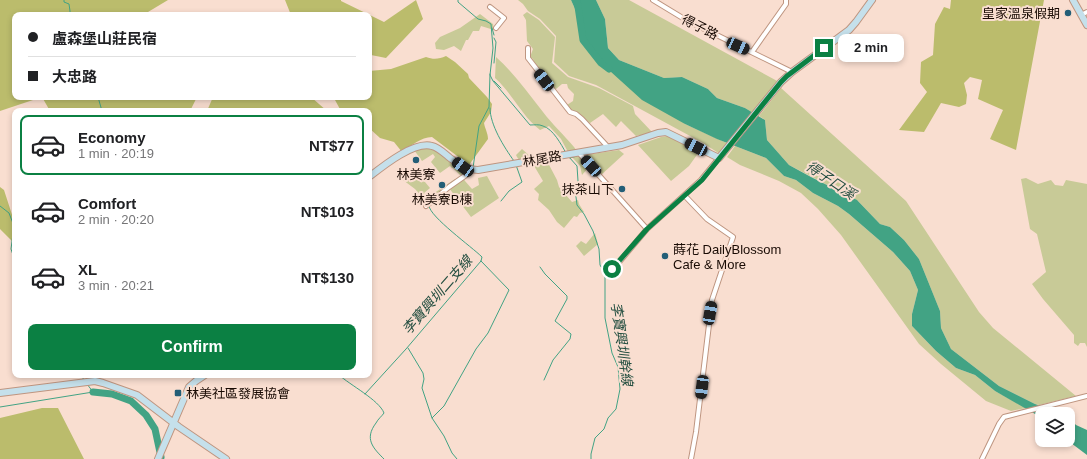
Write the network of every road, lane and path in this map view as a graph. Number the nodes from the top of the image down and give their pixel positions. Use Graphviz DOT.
graph roads {
  1 [pos="653,0"];
  2 [pos="786,0"];
  3 [pos="872,0"];
  4 [pos="1073,0"];
  5 [pos="490,7"];
  6 [pos="1084,13"];
  7 [pos="1087,25"];
  8 [pos="496,28"];
  9 [pos="528,48"];
  10 [pos="752,52"];
  11 [pos="792,72"];
  12 [pos="608,147"];
  13 [pos="579,153"];
  14 [pos="721,157"];
  15 [pos="470,170"];
  16 [pos="372,175"];
  17 [pos="685,196"];
  18 [pos="426,206"];
  19 [pos="647,229"];
  20 [pos="609,274"];
  21 [pos="200,378"];
  22 [pos="0,393"];
  23 [pos="1087,396"];
  24 [pos="172,423"];
  25 [pos="158,459"];
  26 [pos="226,459"];
  27 [pos="691,459"];
  28 [pos="982,459"];
  1 -- 10 [label="street, 得子路"];
  2 -- 10 [label="street"];
  3 -- 11 [label="street"];
  4 -- 6 [label="street"];
  5 -- 8 [label="street"];
  6 -- 7 [label="street"];
  9 -- 12 [label="street"];
  10 -- 11 [label="street, 得子路"];
  11 -- 14 [label="street"];
  12 -- 13 [label="street, 林尾路"];
  12 -- 14 [label="street, 林尾路"];
  13 -- 15 [label="street, 林尾路"];
  13 -- 19 [label="street"];
  14 -- 17 [label="street"];
  15 -- 16 [label="street"];
  15 -- 18 [label="street"];
  17 -- 19 [label="street"];
  17 -- 27 [label="street"];
  19 -- 20 [label="street"];
  21 -- 24 [label="street"];
  22 -- 24 [label="street"];
  23 -- 28 [label="street"];
  24 -- 25 [label="street"];
  24 -- 26 [label="street"];
}
